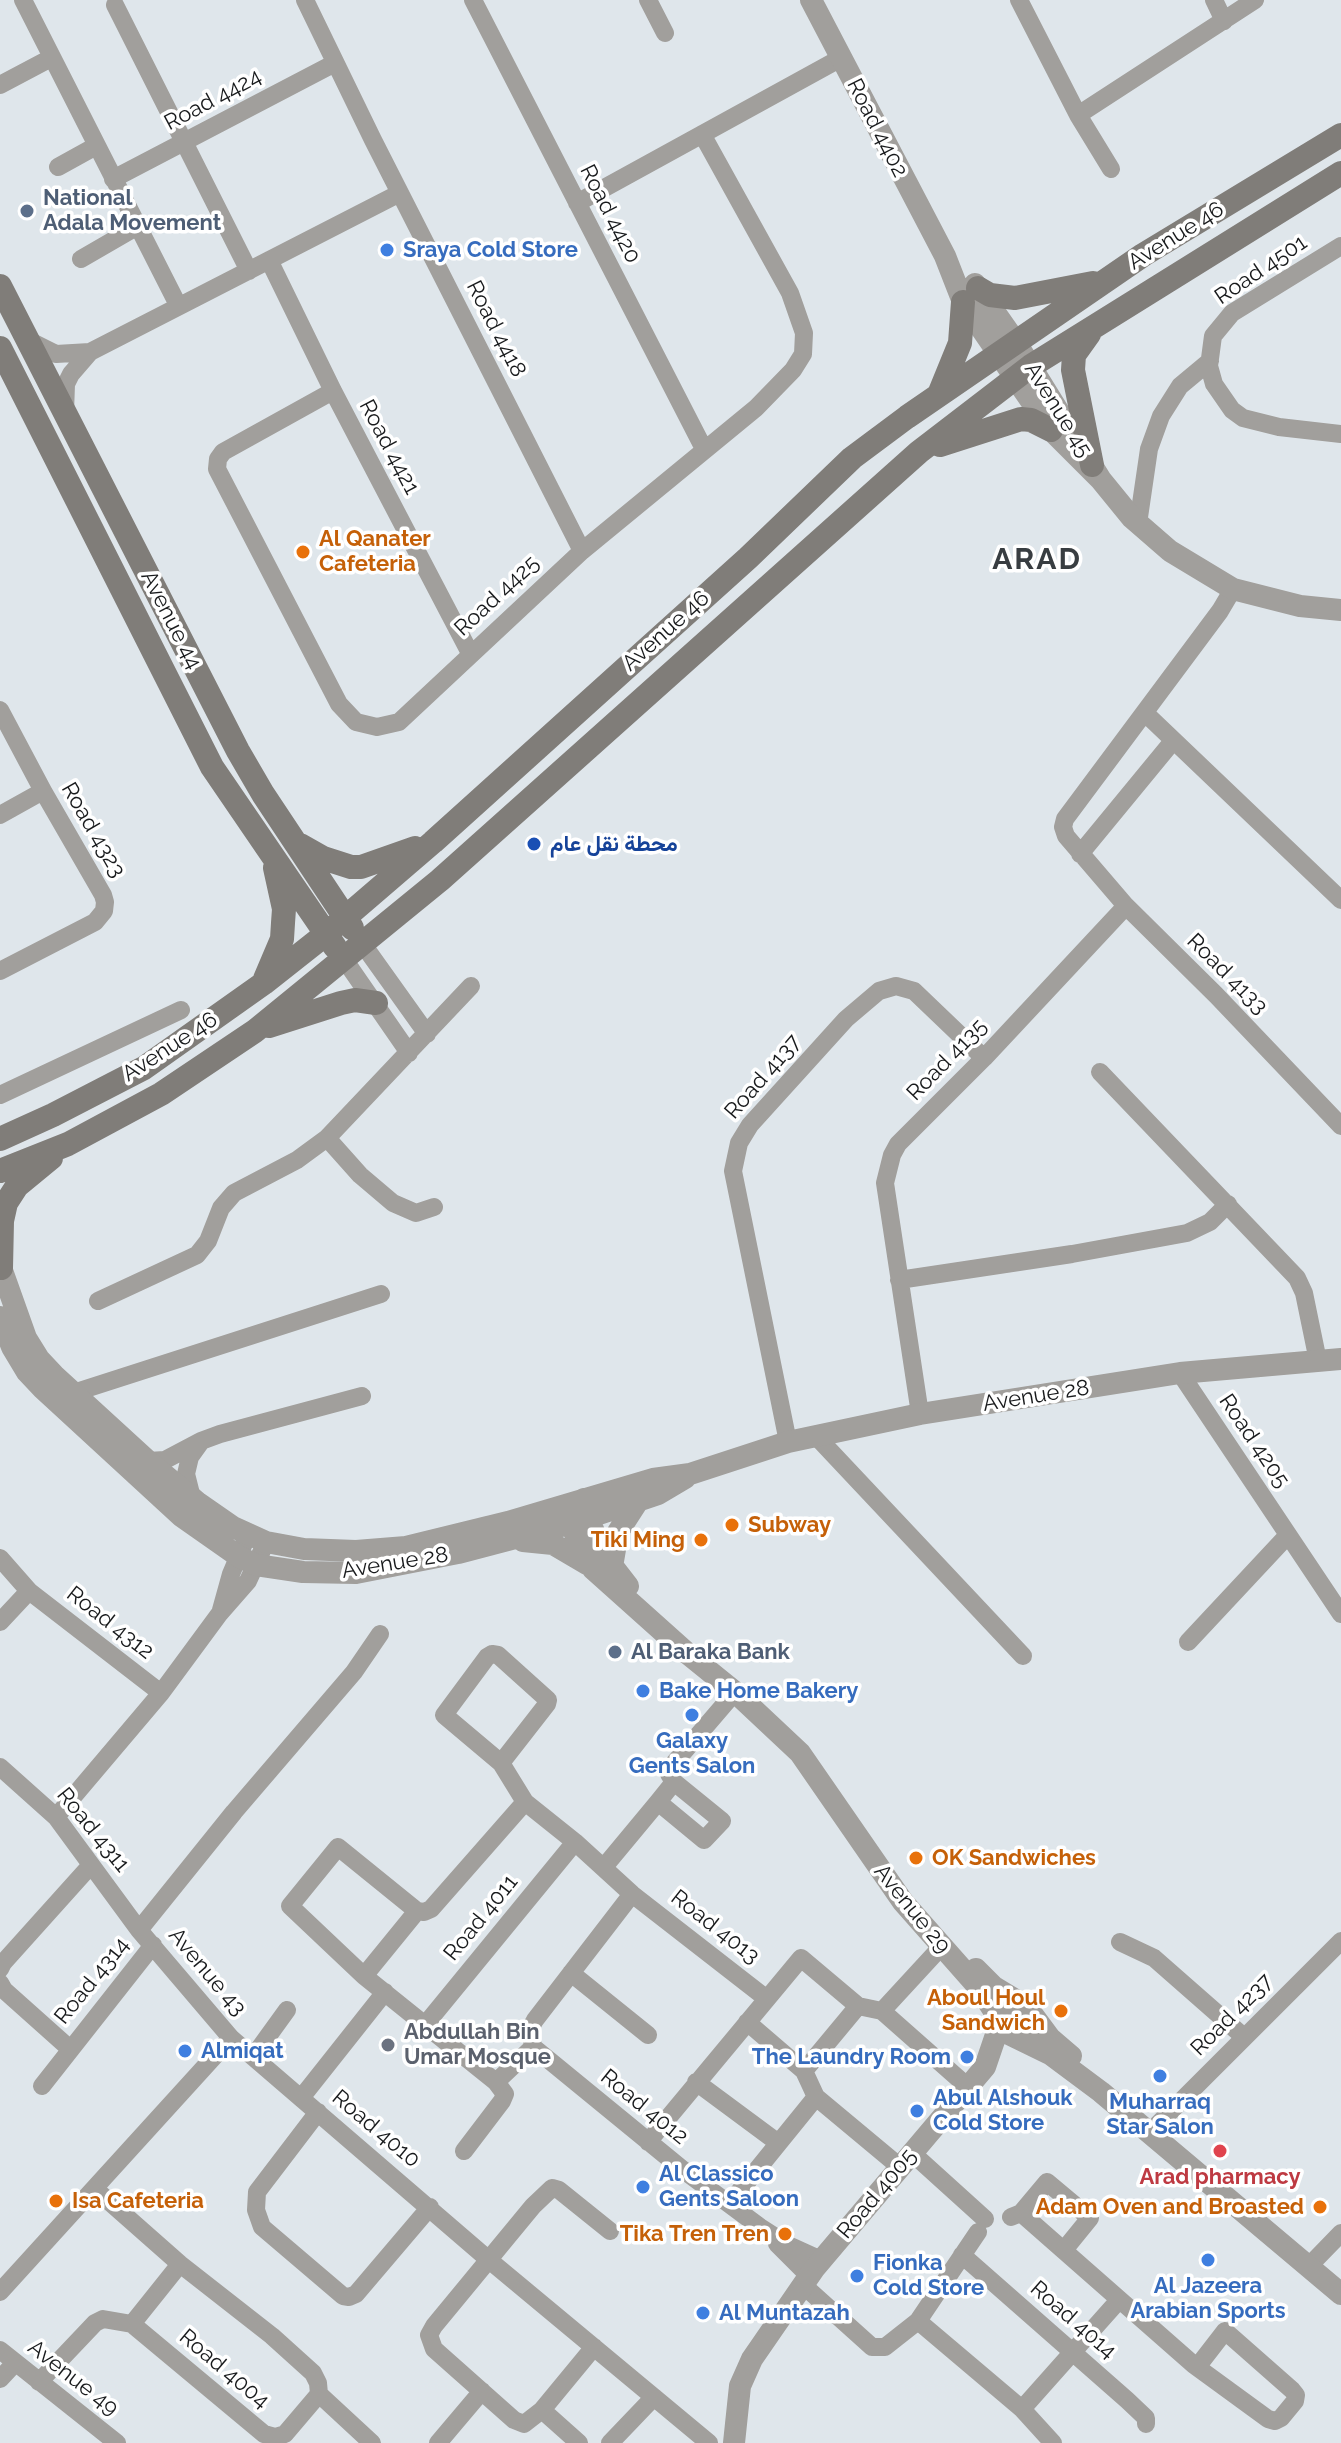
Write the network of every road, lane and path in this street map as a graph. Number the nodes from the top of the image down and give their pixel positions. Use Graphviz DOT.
graph roads {
  1 [pos="23,0"];
  2 [pos="305,0"];
  3 [pos="473,0"];
  4 [pos="648,0"];
  5 [pos="811,0"];
  6 [pos="1019,0"];
  7 [pos="1214,0"];
  8 [pos="1255,0"];
  9 [pos="115,5"];
  10 [pos="1224,21"];
  11 [pos="665,33"];
  12 [pos="51,58"];
  13 [pos="841,58"];
  14 [pos="335,63"];
  15 [pos="0,85"];
  16 [pos="1078,115"];
  17 [pos="702,134"];
  18 [pos="1341,135"];
  19 [pos="183,142"];
  20 [pos="96,146"];
  21 [pos="58,167"];
  22 [pos="1111,169"];
  23 [pos="1341,173"];
  24 [pos="113,179"];
  25 [pos="400,193"];
  26 [pos="577,203"];
  27 [pos="138,226"];
  28 [pos="1341,246"];
  29 [pos="81,259"];
  30 [pos="269,260"];
  31 [pos="249,271"];
  32 [pos="1107,280"];
  33 [pos="0,286"];
  34 [pos="970,295"];
  35 [pos="178,305"];
  36 [pos="1101,321"];
  37 [pos="28,340"];
  38 [pos="1006,347"];
  39 [pos="0,348"];
  40 [pos="90,352"];
  41 [pos="1210,361"];
  42 [pos="1022,372"];
  43 [pos="333,391"];
  44 [pos="940,392"];
  45 [pos="65,413"];
  46 [pos="1051,430"];
  47 [pos="1341,434"];
  48 [pos="704,449"];
  49 [pos="919,452"];
  50 [pos="1096,472"];
  51 [pos="1138,524"];
  52 [pos="582,551"];
  53 [pos="1233,589"];
  54 [pos="1341,610"];
  55 [pos="470,653"];
  56 [pos="0,710"];
  57 [pos="1145,713"];
  58 [pos="1173,741"];
  59 [pos="43,791"];
  60 [pos="0,815"];
  61 [pos="293,841"];
  62 [pos="433,842"];
  63 [pos="271,854"];
  64 [pos="1080,854"];
  65 [pos="1341,900"];
  66 [pos="1126,906"];
  67 [pos="345,917"];
  68 [pos="326,934"];
  69 [pos="353,951"];
  70 [pos="0,971"];
  71 [pos="264,983"];
  72 [pos="471,986"];
  73 [pos="376,1003"];
  74 [pos="181,1010"];
  75 [pos="255,1031"];
  76 [pos="427,1034"];
  77 [pos="409,1053"];
  78 [pos="984,1058"];
  79 [pos="1100,1072"];
  80 [pos="0,1095"];
  81 [pos="1341,1126"];
  82 [pos="327,1138"];
  83 [pos="0,1139"];
  84 [pos="68,1144"];
  85 [pos="0,1171"];
  86 [pos="1228,1204"];
  87 [pos="434,1207"];
  88 [pos="0,1267"];
  89 [pos="899,1280"];
  90 [pos="381,1294"];
  91 [pos="98,1301"];
  92 [pos="0,1317"];
  93 [pos="1341,1359"];
  94 [pos="1318,1361"];
  95 [pos="1180,1373"];
  96 [pos="73,1393"];
  97 [pos="362,1396"];
  98 [pos="920,1414"];
  99 [pos="816,1436"];
  100 [pos="201,1441"];
  101 [pos="788,1442"];
  102 [pos="148,1461"];
  103 [pos="690,1474"];
  104 [pos="192,1498"];
  105 [pos="639,1501"];
  106 [pos="578,1510"];
  107 [pos="1288,1535"];
  108 [pos="257,1538"];
  109 [pos="502,1541"];
  110 [pos="0,1558"];
  111 [pos="247,1560"];
  112 [pos="603,1569"];
  113 [pos="29,1591"];
  114 [pos="1341,1614"];
  115 [pos="0,1622"];
  116 [pos="380,1634"];
  117 [pos="1188,1642"];
  118 [pos="1023,1656"];
  119 [pos="735,1692"];
  120 [pos="161,1693"];
  121 [pos="501,1763"];
  122 [pos="0,1767"];
  123 [pos="674,1782"];
  124 [pos="525,1802"];
  125 [pos="658,1802"];
  126 [pos="56,1817"];
  127 [pos="575,1842"];
  128 [pos="91,1865"];
  129 [pos="604,1867"];
  130 [pos="632,1894"];
  131 [pos="417,1911"];
  132 [pos="139,1930"];
  133 [pos="1341,1941"];
  134 [pos="1120,1942"];
  135 [pos="153,1945"];
  136 [pos="941,1947"];
  137 [pos="0,1969"];
  138 [pos="571,1973"];
  139 [pos="364,1976"];
  140 [pos="0,1983"];
  141 [pos="385,1992"];
  142 [pos="767,1999"];
  143 [pos="1020,2002"];
  144 [pos="858,2006"];
  145 [pos="287,2010"];
  146 [pos="882,2011"];
  147 [pos="1038,2021"];
  148 [pos="747,2022"];
  149 [pos="1000,2023"];
  150 [pos="425,2025"];
  151 [pos="648,2035"];
  152 [pos="1244,2037"];
  153 [pos="231,2038"];
  154 [pos="1021,2042"];
  155 [pos="533,2047"];
  156 [pos="69,2048"];
  157 [pos="253,2057"];
  158 [pos="985,2067"];
  159 [pos="804,2071"];
  160 [pos="496,2082"];
  161 [pos="696,2082"];
  162 [pos="42,2086"];
  163 [pos="968,2087"];
  164 [pos="816,2097"];
  165 [pos="301,2098"];
  166 [pos="318,2112"];
  167 [pos="1154,2128"];
  168 [pos="648,2142"];
  169 [pos="777,2142"];
  170 [pos="464,2151"];
  171 [pos="906,2160"];
  172 [pos="95,2189"];
  173 [pos="730,2203"];
  174 [pos="430,2207"];
  175 [pos="610,2231"];
  176 [pos="1341,2233"];
  177 [pos="1064,2250"];
  178 [pos="962,2255"];
  179 [pos="489,2260"];
  180 [pos="1313,2262"];
  181 [pos="180,2264"];
  182 [pos="811,2274"];
  183 [pos="1341,2280"];
  184 [pos="0,2292"];
  185 [pos="1341,2294"];
  186 [pos="1119,2300"];
  187 [pos="918,2321"];
  188 [pos="132,2324"];
  189 [pos="594,2347"];
  190 [pos="0,2350"];
  191 [pos="1072,2352"];
  192 [pos="14,2364"];
  193 [pos="1194,2365"];
  194 [pos="0,2379"];
  195 [pos="39,2382"];
  196 [pos="482,2391"];
  197 [pos="319,2394"];
  198 [pos="654,2397"];
  199 [pos="1022,2409"];
  200 [pos="542,2410"];
  201 [pos="1146,2424"];
  202 [pos="117,2443"];
  203 [pos="372,2443"];
  204 [pos="438,2443"];
  205 [pos="579,2443"];
  206 [pos="610,2443"];
  207 [pos="709,2443"];
  208 [pos="734,2443"];
  209 [pos="1053,2443"];
  1 -- 12 [label="street"];
  2 -- 14 [label="street, Road 4418"];
  3 -- 26 [label="street, Road 4420"];
  4 -- 11 [label="street"];
  5 -- 13 [label="street, Road 4402"];
  6 -- 16 [label="street"];
  7 -- 10 [label="street"];
  8 -- 10 [label="street"];
  9 -- 19 [label="street"];
  10 -- 16 [label="street"];
  12 -- 15 [label="street"];
  12 -- 20 [label="street"];
  13 -- 17 [label="street"];
  13 -- 34 [label="street, Road 4402"];
  14 -- 19 [label="street, Road 4424"];
  14 -- 25 [label="street, Road 4418"];
  16 -- 22 [label="street"];
  17 -- 26 [label="street"];
  17 -- 48 [label="street, Road 4425"];
  18 -- 32 [label="main road, Avenue 46"];
  19 -- 24 [label="street, Road 4424"];
  19 -- 31 [label="street"];
  20 -- 21 [label="street"];
  20 -- 24 [label="street"];
  23 -- 36 [label="main road, Avenue 46"];
  24 -- 27 [label="street"];
  25 -- 30 [label="street"];
  25 -- 52 [label="street, Road 4418"];
  26 -- 48 [label="street, Road 4420"];
  27 -- 29 [label="street"];
  27 -- 35 [label="street"];
  28 -- 41 [label="street, Road 4501"];
  30 -- 31 [label="street"];
  30 -- 43 [label="street, Road 4421"];
  31 -- 35 [label="street"];
  32 -- 34 [label="main road"];
  32 -- 38 [label="main road, Avenue 46"];
  33 -- 37 [label="main road, Avenue 44"];
  34 -- 38 [label="street, Road 4402"];
  34 -- 44 [label="main road"];
  35 -- 40 [label="street"];
  36 -- 42 [label="main road, Avenue 46"];
  36 -- 50 [label="main road"];
  37 -- 40 [label="street"];
  37 -- 45 [label="main road, Avenue 44"];
  38 -- 42 [label="street, Avenue 45"];
  38 -- 44 [label="main road, Avenue 46"];
  39 -- 63 [label="main road, Avenue 44"];
  40 -- 45 [label="street"];
  41 -- 47 [label="street"];
  41 -- 51 [label="street"];
  42 -- 46 [label="street, Avenue 45"];
  42 -- 49 [label="main road, Avenue 46"];
  42 -- 50 [label="street, Avenue 45"];
  43 -- 55 [label="street, Road 4421"];
  43 -- 55 [label="street, Road 4425"];
  44 -- 62 [label="main road, Avenue 46"];
  45 -- 61 [label="main road, Avenue 44"];
  46 -- 49 [label="main road"];
  46 -- 50 [label="street, Avenue 45"];
  48 -- 52 [label="street, Road 4425"];
  49 -- 69 [label="main road, Avenue 46"];
  50 -- 51 [label="street, Avenue 45"];
  51 -- 53 [label="street, Avenue 45"];
  52 -- 55 [label="street, Road 4425"];
  53 -- 54 [label="street, Avenue 45"];
  53 -- 57 [label="street, Road 4133"];
  56 -- 59 [label="street, Road 4323"];
  57 -- 58 [label="street"];
  57 -- 64 [label="street, Road 4133"];
  58 -- 64 [label="street"];
  58 -- 65 [label="street"];
  59 -- 60 [label="street"];
  59 -- 70 [label="street, Road 4323"];
  61 -- 62 [label="main road"];
  61 -- 67 [label="main road, Avenue 44"];
  62 -- 67 [label="main road, Avenue 46"];
  63 -- 68 [label="main road, Avenue 44"];
  63 -- 71 [label="main road"];
  64 -- 66 [label="street, Road 4133"];
  66 -- 78 [label="street, Road 4135"];
  66 -- 81 [label="street, Road 4133"];
  67 -- 68 [label="main road, Avenue 46"];
  67 -- 69 [label="main road, Avenue 44"];
  68 -- 69 [label="main road, Avenue 44"];
  68 -- 71 [label="main road, Avenue 46"];
  69 -- 73 [label="street"];
  69 -- 75 [label="main road, Avenue 46"];
  69 -- 76 [label="street"];
  71 -- 83 [label="main road, Avenue 46"];
  72 -- 76 [label="street"];
  73 -- 75 [label="main road"];
  73 -- 77 [label="street"];
  74 -- 80 [label="street"];
  75 -- 84 [label="main road, Avenue 46"];
  76 -- 77 [label="street"];
  77 -- 82 [label="street"];
  78 -- 89 [label="street, Road 4135"];
  78 -- 101 [label="street, Road 4137"];
  79 -- 86 [label="street"];
  82 -- 87 [label="street"];
  82 -- 91 [label="street"];
  84 -- 85 [label="main road, Avenue 46"];
  84 -- 88 [label="main road"];
  86 -- 89 [label="street"];
  86 -- 94 [label="street"];
  88 -- 96 [label="street, Avenue 28"];
  89 -- 98 [label="street, Road 4135"];
  90 -- 96 [label="street"];
  92 -- 111 [label="street, Avenue 28"];
  93 -- 94 [label="street, Avenue 28"];
  94 -- 95 [label="street, Avenue 28"];
  95 -- 98 [label="street, Avenue 28"];
  95 -- 107 [label="street, Road 4205"];
  96 -- 102 [label="street, Avenue 28"];
  97 -- 100 [label="street"];
  98 -- 99 [label="street, Avenue 28"];
  99 -- 101 [label="street, Avenue 28"];
  99 -- 118 [label="street"];
  100 -- 102 [label="street"];
  100 -- 104 [label="street"];
  101 -- 103 [label="street, Avenue 28"];
  102 -- 104 [label="street, Avenue 28"];
  103 -- 105 [label="street, Avenue 28"];
  103 -- 106 [label="street, Avenue 28"];
  104 -- 108 [label="street, Avenue 28"];
  105 -- 106 [label="street, Avenue 28"];
  105 -- 112 [label="street"];
  106 -- 108 [label="street, Avenue 28"];
  106 -- 109 [label="street, Avenue 28"];
  106 -- 112 [label="street, Avenue 29"];
  107 -- 114 [label="street, Road 4205"];
  107 -- 117 [label="street"];
  108 -- 111 [label="street, Road 4312"];
  109 -- 111 [label="street, Avenue 28"];
  109 -- 112 [label="street"];
  110 -- 113 [label="street, Road 4312"];
  111 -- 120 [label="street, Road 4312"];
  112 -- 119 [label="street, Avenue 29"];
  112 -- 143 [label="street, Avenue 29"];
  113 -- 115 [label="street"];
  113 -- 120 [label="street, Road 4312"];
  116 -- 132 [label="street, Avenue 43"];
  119 -- 123 [label="street"];
  119 -- 136 [label="street, Avenue 29"];
  120 -- 126 [label="street, Road 4312"];
  121 -- 121 [label="street"];
  121 -- 124 [label="street"];
  122 -- 126 [label="street, Road 4311"];
  123 -- 125 [label="street"];
  123 -- 125 [label="street"];
  124 -- 127 [label="street, Road 4013"];
  124 -- 131 [label="street, Road 4011"];
  125 -- 129 [label="street"];
  126 -- 128 [label="street, Road 4311"];
  127 -- 129 [label="street, Road 4013"];
  127 -- 150 [label="street, Road 4011"];
  128 -- 132 [label="street, Road 4311"];
  128 -- 137 [label="street"];
  129 -- 130 [label="street, Road 4013"];
  130 -- 138 [label="street"];
  130 -- 142 [label="street, Road 4013"];
  131 -- 139 [label="street, Road 4011"];
  131 -- 139 [label="street"];
  132 -- 135 [label="street, Avenue 43"];
  133 -- 152 [label="street, Road 4237"];
  134 -- 152 [label="street"];
  135 -- 153 [label="street, Avenue 43"];
  135 -- 156 [label="street, Road 4314"];
  136 -- 146 [label="street"];
  136 -- 149 [label="street, Avenue 29"];
  138 -- 151 [label="street"];
  138 -- 155 [label="street"];
  139 -- 141 [label="street"];
  140 -- 156 [label="street, Road 4314"];
  141 -- 150 [label="street"];
  141 -- 165 [label="street"];
  142 -- 144 [label="street"];
  142 -- 148 [label="street"];
  143 -- 147 [label="street, Avenue 29"];
  143 -- 149 [label="street, Road 4005"];
  144 -- 146 [label="street"];
  144 -- 159 [label="street"];
  145 -- 157 [label="street"];
  146 -- 163 [label="street"];
  147 -- 154 [label="street, Road 4005"];
  147 -- 167 [label="street, Avenue 29"];
  148 -- 159 [label="street"];
  148 -- 161 [label="street"];
  149 -- 154 [label="street, Avenue 29"];
  149 -- 158 [label="street, Road 4005"];
  150 -- 160 [label="street"];
  152 -- 167 [label="street, Road 4237"];
  153 -- 157 [label="street, Road 4010"];
  153 -- 172 [label="street, Avenue 43"];
  154 -- 158 [label="street, Road 4005"];
  154 -- 167 [label="street, Avenue 29"];
  155 -- 160 [label="street"];
  155 -- 168 [label="street, Road 4012"];
  156 -- 162 [label="street, Road 4314"];
  157 -- 165 [label="street, Road 4010"];
  158 -- 163 [label="street, Road 4005"];
  159 -- 164 [label="street"];
  160 -- 170 [label="street"];
  161 -- 168 [label="street"];
  161 -- 169 [label="street"];
  163 -- 171 [label="street, Road 4005"];
  164 -- 169 [label="street"];
  164 -- 171 [label="street"];
  165 -- 166 [label="street, Road 4010"];
  166 -- 174 [label="street, Road 4010"];
  166 -- 174 [label="street"];
  167 -- 180 [label="street, Avenue 29"];
  168 -- 173 [label="street, Road 4012"];
  169 -- 173 [label="street"];
  171 -- 178 [label="street"];
  171 -- 182 [label="street, Road 4005"];
  172 -- 181 [label="street"];
  172 -- 184 [label="street, Avenue 43"];
  173 -- 182 [label="street, Road 4012"];
  174 -- 179 [label="street, Road 4010"];
  175 -- 179 [label="street"];
  176 -- 180 [label="street"];
  177 -- 177 [label="street"];
  177 -- 186 [label="street"];
  178 -- 187 [label="street"];
  178 -- 191 [label="street, Road 4014"];
  179 -- 189 [label="street, Road 4010"];
  179 -- 196 [label="street"];
  180 -- 183 [label="street, Avenue 29"];
  180 -- 185 [label="street, Avenue 29"];
  181 -- 188 [label="street"];
  181 -- 197 [label="street"];
  182 -- 187 [label="street"];
  182 -- 208 [label="street, Road 4005"];
  186 -- 191 [label="street"];
  186 -- 193 [label="street"];
  187 -- 199 [label="street"];
  188 -- 195 [label="street"];
  188 -- 197 [label="street, Road 4004"];
  189 -- 198 [label="street, Road 4010"];
  189 -- 200 [label="street"];
  190 -- 192 [label="street, Avenue 49"];
  191 -- 199 [label="street"];
  191 -- 201 [label="street, Road 4014"];
  192 -- 194 [label="street"];
  192 -- 195 [label="street, Avenue 49"];
  193 -- 193 [label="street"];
  195 -- 202 [label="street, Avenue 49"];
  196 -- 200 [label="street"];
  196 -- 204 [label="street"];
  197 -- 203 [label="street"];
  198 -- 206 [label="street"];
  198 -- 207 [label="street, Road 4010"];
  199 -- 209 [label="street"];
  200 -- 205 [label="street"];
}
